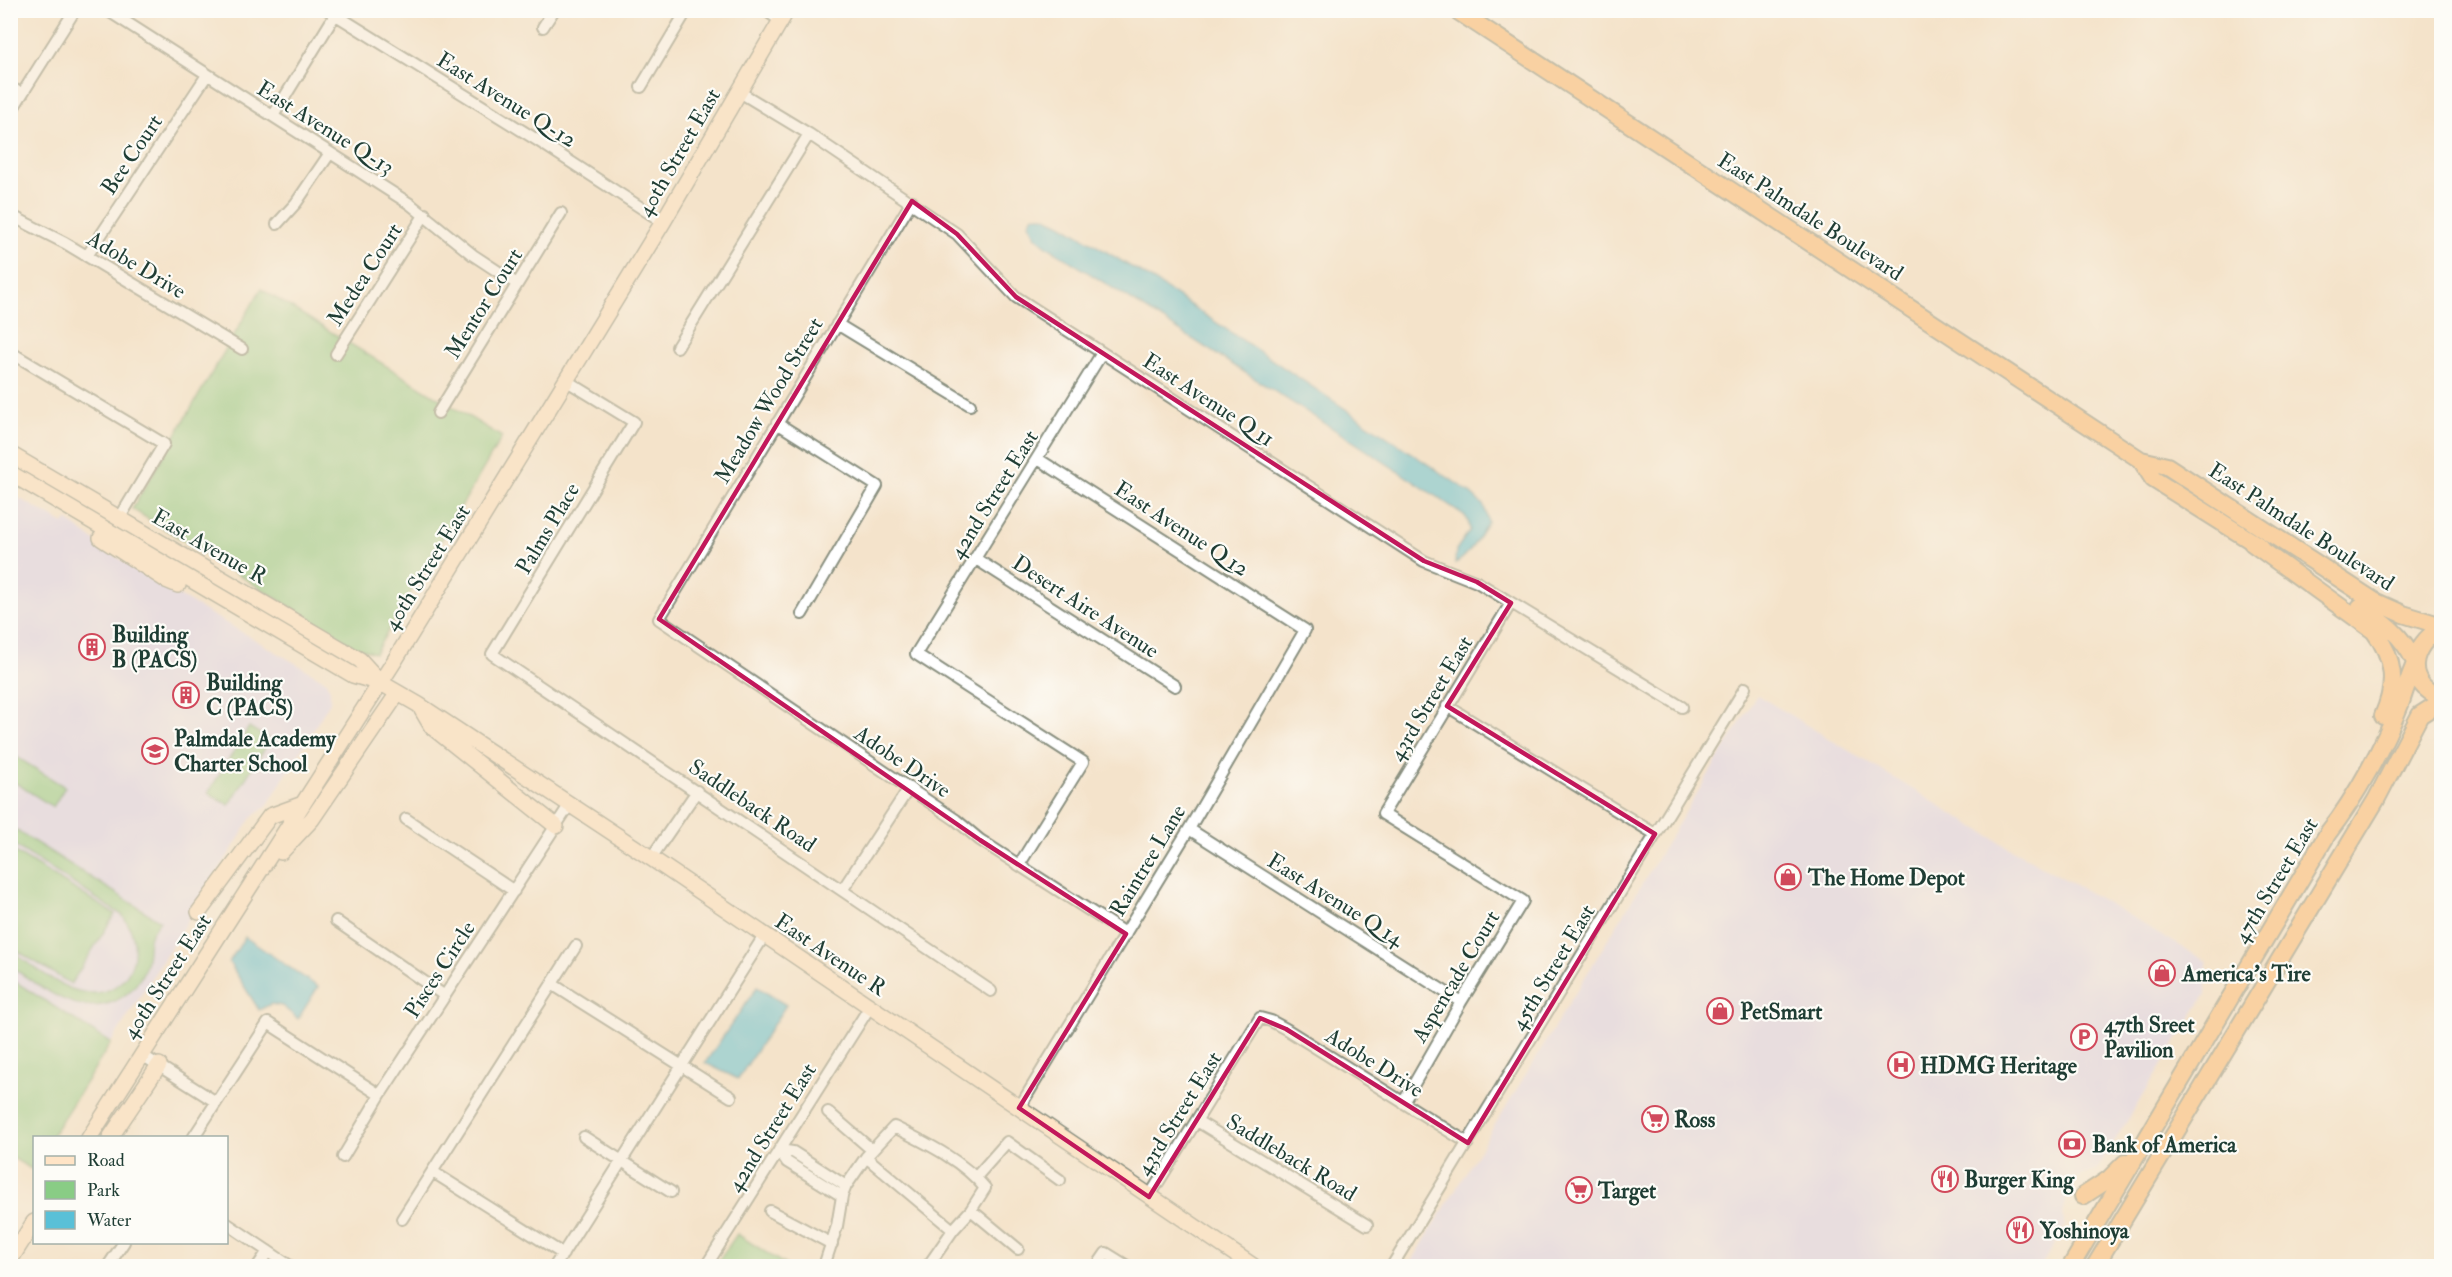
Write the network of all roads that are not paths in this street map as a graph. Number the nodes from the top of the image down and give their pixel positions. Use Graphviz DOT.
graph roads {
  1 [pos="75,10"];
  2 [pos="107,10"];
  3 [pos="554,10"];
  4 [pos="687,10"];
  5 [pos="765,10"];
  6 [pos="1456,10"];
  7 [pos="332,13"];
  8 [pos="784,16"];
  9 [pos="543,27"];
  10 [pos="207,75"];
  11 [pos="10,87"];
  12 [pos="641,87"];
  13 [pos="738,91"];
  14 [pos="22,94"];
  15 [pos="10,113"];
  16 [pos="273,116"];
  17 [pos="809,134"];
  18 [pos="330,153"];
  19 [pos="912,201"];
  20 [pos="561,213"];
  21 [pos="425,214"];
  22 [pos="10,215"];
  23 [pos="663,222"];
  24 [pos="277,224"];
  25 [pos="87,256"];
  26 [pos="517,284"];
  27 [pos="837,324"];
  28 [pos="677,347"];
  29 [pos="242,349"];
  30 [pos="10,352"];
  31 [pos="1102,353"];
  32 [pos="336,354"];
  33 [pos="567,381"];
  34 [pos="970,405"];
  35 [pos="438,413"];
  36 [pos="777,423"];
  37 [pos="10,454"];
  38 [pos="1038,459"];
  39 [pos="2141,460"];
  40 [pos="10,473"];
  41 [pos="10,485"];
  42 [pos="55,508"];
  43 [pos="87,519"];
  44 [pos="119,519"];
  45 [pos="2252,543"];
  46 [pos="976,559"];
  47 [pos="195,563"];
  48 [pos="178,585"];
  49 [pos="1511,603"];
  50 [pos="802,614"];
  51 [pos="659,620"];
  52 [pos="2442,626"];
  53 [pos="1305,630"];
  54 [pos="492,654"];
  55 [pos="2414,663"];
  56 [pos="381,683"];
  57 [pos="1175,686"];
  58 [pos="1745,688"];
  59 [pos="398,693"];
  60 [pos="2442,700"];
  61 [pos="419,705"];
  62 [pos="1447,706"];
  63 [pos="1682,707"];
  64 [pos="909,788"];
  65 [pos="697,791"];
  66 [pos="303,804"];
  67 [pos="570,804"];
  68 [pos="406,819"];
  69 [pos="556,826"];
  70 [pos="1189,829"];
  71 [pos="2328,833"];
  72 [pos="1655,834"];
  73 [pos="651,858"];
  74 [pos="1019,865"];
  75 [pos="254,881"];
  76 [pos="843,889"];
  77 [pos="514,891"];
  78 [pos="1523,901"];
  79 [pos="199,912"];
  80 [pos="336,921"];
  81 [pos="1126,934"];
  82 [pos="764,936"];
  83 [pos="576,946"];
  84 [pos="552,984"];
  85 [pos="991,991"];
  86 [pos="445,996"];
  87 [pos="1461,1002"];
  88 [pos="869,1008"];
  89 [pos="1260,1018"];
  90 [pos="142,1055"];
  91 [pos="159,1065"];
  92 [pos="682,1066"];
  93 [pos="2185,1074"];
  94 [pos="380,1095"];
  95 [pos="731,1097"];
  96 [pos="216,1102"];
  97 [pos="1403,1103"];
  98 [pos="1019,1108"];
  99 [pos="828,1112"];
  100 [pos="1197,1121"];
  101 [pos="90,1136"];
  102 [pos="111,1136"];
  103 [pos="194,1136"];
  104 [pos="584,1137"];
  105 [pos="1468,1143"];
  106 [pos="779,1150"];
  107 [pos="869,1154"];
  108 [pos="343,1157"];
  109 [pos="622,1161"];
  110 [pos="433,1172"];
  111 [pos="976,1177"];
  112 [pos="1060,1180"];
  113 [pos="844,1191"];
  114 [pos="671,1192"];
  115 [pos="2083,1196"];
  116 [pos="1149,1197"];
  117 [pos="971,1210"];
  118 [pos="770,1211"];
  119 [pos="402,1219"];
  120 [pos="33,1223"];
  121 [pos="228,1224"];
  122 [pos="1367,1225"];
  123 [pos="952,1230"];
  124 [pos="16,1239"];
  125 [pos="123,1244"];
  126 [pos="832,1244"];
  127 [pos="1018,1249"];
  128 [pos="268,1251"];
  129 [pos="563,1254"];
  130 [pos="10,1260"];
  131 [pos="108,1266"];
  132 [pos="258,1266"];
  133 [pos="290,1266"];
  134 [pos="555,1266"];
  135 [pos="706,1266"];
  136 [pos="824,1266"];
  137 [pos="928,1266"];
  138 [pos="1097,1266"];
  139 [pos="1127,1266"];
  140 [pos="1253,1266"];
  141 [pos="1392,1266"];
  142 [pos="2071,1266"];
  143 [pos="2096,1266"];
  1 -- 14 [label="street"];
  2 -- 10 [label="street, East Avenue Q-13"];
  3 -- 9 [label="street"];
  4 -- 12 [label="street"];
  5 -- 8 [label="street"];
  6 -- 39 [label="highway, East Palmdale Boulevard"];
  7 -- 16 [label="street"];
  7 -- 23 [label="street, East Avenue Q-12"];
  8 -- 13 [label="main road, 40th Street East"];
  10 -- 16 [label="street, East Avenue Q-13"];
  10 -- 25 [label="street, Bee Court"];
  11 -- 14 [label="street"];
  13 -- 17 [label="street, East Avenue Q 11"];
  13 -- 23 [label="main road, 40th Street East"];
  14 -- 15 [label="street"];
  16 -- 18 [label="street, East Avenue Q-13"];
  17 -- 19 [label="street, East Avenue Q 11"];
  17 -- 28 [label="street"];
  18 -- 21 [label="street, East Avenue Q-13"];
  18 -- 24 [label="street"];
  19 -- 27 [label="street, Meadow Wood Street"];
  19 -- 31 [label="street, East Avenue Q 11"];
  20 -- 26 [label="street, Mentor Court"];
  21 -- 26 [label="street, East Avenue Q-13"];
  21 -- 32 [label="street, Medea Court"];
  22 -- 25 [label="street, Adobe Drive"];
  23 -- 33 [label="main road, 40th Street East"];
  25 -- 29 [label="street, Adobe Drive"];
  26 -- 35 [label="street, Mentor Court"];
  27 -- 34 [label="street"];
  27 -- 36 [label="street, Meadow Wood Street"];
  30 -- 44 [label="street"];
  31 -- 38 [label="street, 42nd Street East"];
  31 -- 49 [label="street, East Avenue Q 11"];
  33 -- 54 [label="street, Palms Place"];
  33 -- 56 [label="main road, 40th Street East"];
  36 -- 50 [label="street"];
  36 -- 51 [label="street, Meadow Wood Street"];
  37 -- 44 [label="main road, East Avenue R"];
  38 -- 46 [label="street, 42nd Street East"];
  38 -- 53 [label="street, East Avenue Q 12"];
  39 -- 45 [label="highway, East Palmdale Boulevard"];
  39 -- 52 [label="highway, East Palmdale Boulevard"];
  40 -- 42 [label="main road, East Avenue R"];
  41 -- 42 [label="main road"];
  42 -- 43 [label="main road, East Avenue R"];
  42 -- 47 [label="main road"];
  43 -- 48 [label="main road"];
  43 -- 56 [label="main road, East Avenue R"];
  44 -- 47 [label="main road, East Avenue R"];
  45 -- 55 [label="highway, East Palmdale Boulevard"];
  45 -- 71 [label="highway"];
  46 -- 57 [label="street, Desert Aire Avenue"];
  46 -- 74 [label="street, 42nd Street East"];
  47 -- 56 [label="main road, East Avenue R"];
  49 -- 62 [label="street, 43rd Street East"];
  49 -- 63 [label="street, East Avenue Q 11"];
  51 -- 64 [label="street, Adobe Drive"];
  52 -- 55 [label="highway, 47th Street East"];
  53 -- 70 [label="street, Raintree Lane"];
  54 -- 65 [label="street, Saddleback Road"];
  55 -- 60 [label="highway, East Palmdale Boulevard"];
  55 -- 71 [label="highway, 47th Street East"];
  56 -- 59 [label="main road, East Avenue R"];
  56 -- 66 [label="main road, 40th Street East"];
  58 -- 72 [label="street, 45th Street East"];
  59 -- 61 [label="main road, East Avenue R"];
  59 -- 75 [label="main road"];
  60 -- 143 [label="highway, 47th Street East"];
  61 -- 67 [label="main road, East Avenue R"];
  61 -- 69 [label="main road"];
  62 -- 72 [label="street"];
  62 -- 78 [label="street, 43rd Street East"];
  64 -- 74 [label="street, Adobe Drive"];
  64 -- 76 [label="street"];
  65 -- 73 [label="street"];
  65 -- 76 [label="street, Saddleback Road"];
  66 -- 75 [label="main road, 40th Street East"];
  66 -- 79 [label="main road"];
  67 -- 69 [label="street, Pisces Circle"];
  67 -- 73 [label="main road, East Avenue R"];
  68 -- 77 [label="street"];
  69 -- 77 [label="street, Pisces Circle"];
  70 -- 81 [label="street, Raintree Lane"];
  70 -- 87 [label="street, East Avenue Q 14"];
  71 -- 93 [label="highway, 47th Street East"];
  72 -- 105 [label="street, 45th Street East"];
  73 -- 82 [label="main road, East Avenue R"];
  74 -- 81 [label="street, Adobe Drive"];
  75 -- 90 [label="main road, 40th Street East"];
  76 -- 85 [label="street, Saddleback Road"];
  77 -- 86 [label="street, Pisces Circle"];
  78 -- 87 [label="street, Aspencade Court"];
  80 -- 86 [label="street"];
  81 -- 98 [label="street, Raintree Lane"];
  82 -- 88 [label="main road, East Avenue R"];
  82 -- 92 [label="street"];
  83 -- 84 [label="street"];
  84 -- 92 [label="street"];
  84 -- 110 [label="street"];
  86 -- 94 [label="street, Pisces Circle"];
  87 -- 97 [label="street, Aspencade Court"];
  88 -- 98 [label="main road, East Avenue R"];
  88 -- 106 [label="street, 42nd Street East"];
  89 -- 97 [label="street, Adobe Drive"];
  89 -- 100 [label="street, 43rd Street East"];
  90 -- 91 [label="street"];
  90 -- 101 [label="main road, 40th Street East"];
  91 -- 96 [label="street"];
  91 -- 102 [label="main road"];
  92 -- 95 [label="street"];
  92 -- 109 [label="street"];
  93 -- 115 [label="highway"];
  93 -- 142 [label="highway, 47th Street East"];
  94 -- 96 [label="street"];
  94 -- 108 [label="street, Pisces Circle"];
  96 -- 103 [label="street"];
  97 -- 105 [label="street, Adobe Drive"];
  98 -- 116 [label="main road, East Avenue R"];
  99 -- 107 [label="street"];
  100 -- 116 [label="street, 43rd Street East"];
  100 -- 122 [label="street, Saddleback Road"];
  104 -- 109 [label="street"];
  105 -- 141 [label="street, 45th Street East"];
  106 -- 113 [label="street"];
  106 -- 135 [label="street, 42nd Street East"];
  107 -- 111 [label="street"];
  107 -- 113 [label="street"];
  107 -- 123 [label="street"];
  109 -- 114 [label="street"];
  109 -- 129 [label="street"];
  110 -- 119 [label="street"];
  110 -- 129 [label="street"];
  111 -- 112 [label="street"];
  111 -- 117 [label="street"];
  113 -- 126 [label="street"];
  116 -- 140 [label="main road, East Avenue R"];
  117 -- 123 [label="street"];
  117 -- 127 [label="street"];
  118 -- 126 [label="street"];
  120 -- 124 [label="main road"];
  121 -- 128 [label="street"];
  123 -- 137 [label="street"];
  124 -- 130 [label="main road"];
  125 -- 131 [label="street"];
  126 -- 136 [label="street"];
  128 -- 132 [label="street"];
  128 -- 133 [label="street"];
  129 -- 134 [label="street"];
  138 -- 139 [label="street"];
}
